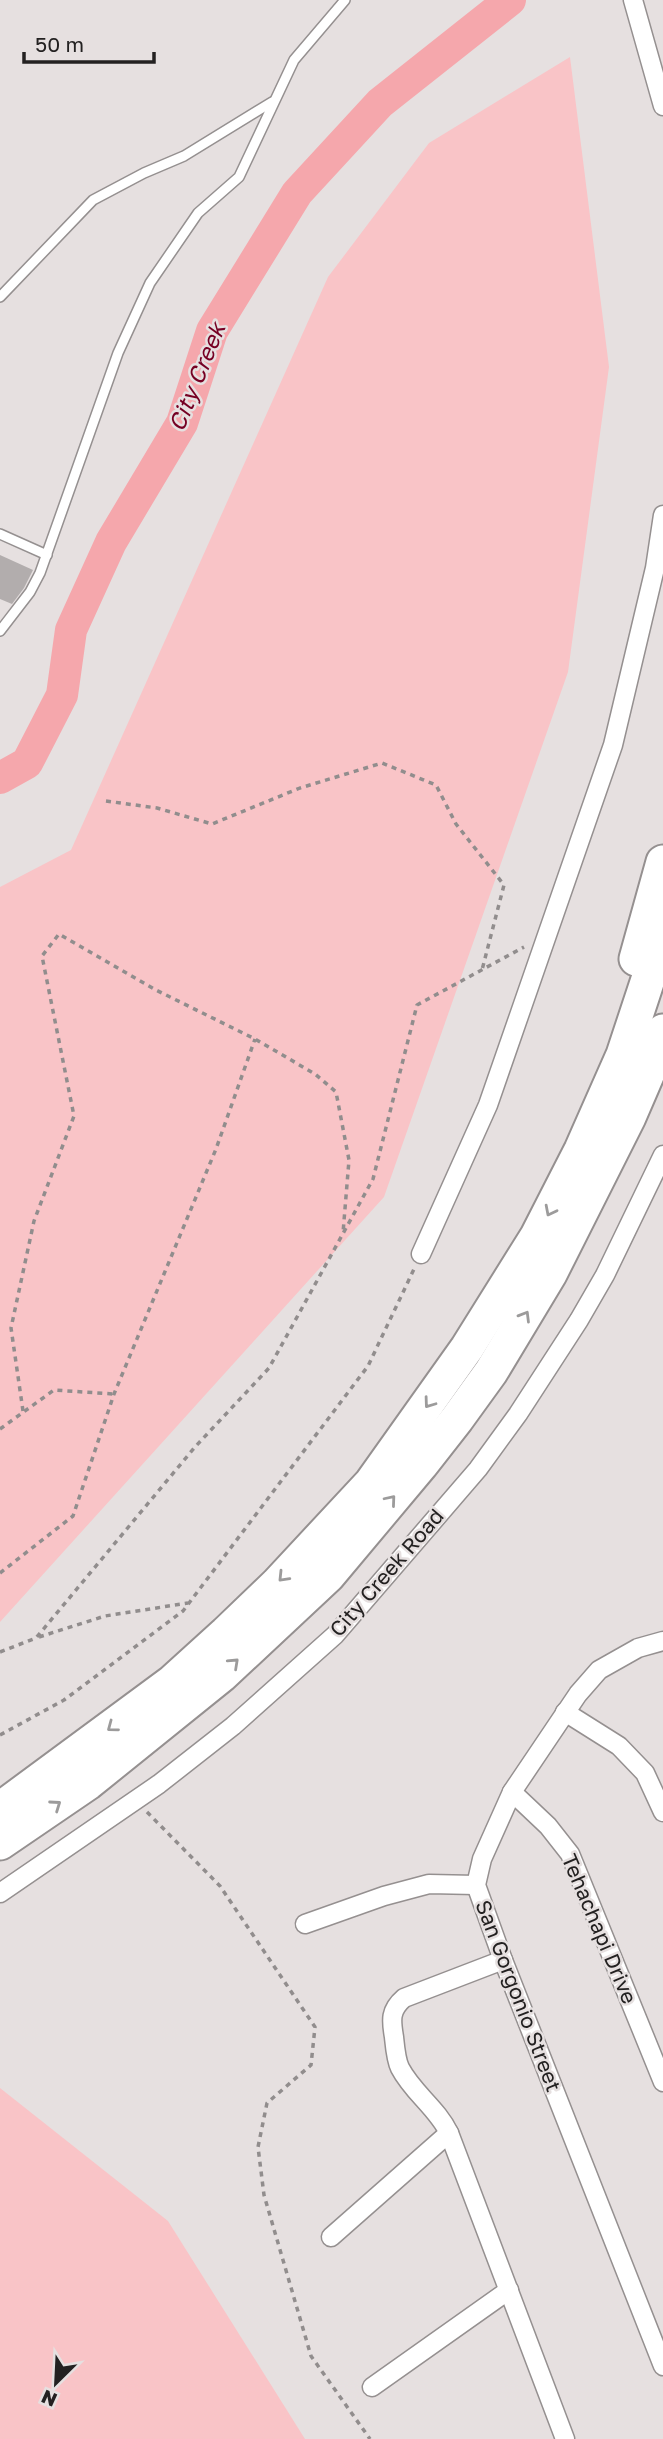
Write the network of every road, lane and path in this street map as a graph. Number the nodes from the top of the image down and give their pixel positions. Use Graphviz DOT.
graph roads {
  1 [pos="345,0"];
  2 [pos="633,0"];
  3 [pos="274,101"];
  4 [pos="663,106"];
  5 [pos="0,298"];
  6 [pos="663,516"];
  7 [pos="0,534"];
  8 [pos="47,555"];
  9 [pos="0,631"];
  10 [pos="106,801"];
  11 [pos="663,862"];
  12 [pos="663,934"];
  13 [pos="547,935"];
  14 [pos="482,970"];
  15 [pos="663,1031"];
  16 [pos="255,1039"];
  17 [pos="657,1052"];
  18 [pos="581,1150"];
  19 [pos="663,1154"];
  20 [pos="343,1233"];
  21 [pos="421,1254"];
  22 [pos="114,1394"];
  23 [pos="23,1411"];
  24 [pos="0,1429"];
  25 [pos="0,1573"];
  26 [pos="190,1602"];
  27 [pos="36,1638"];
  28 [pos="663,1642"];
  29 [pos="0,1652"];
  30 [pos="565,1712"];
  31 [pos="0,1735"];
  32 [pos="512,1792"];
  33 [pos="134,1801"];
  34 [pos="0,1809"];
  35 [pos="663,1812"];
  36 [pos="0,1843"];
  37 [pos="476,1885"];
  38 [pos="0,1893"];
  39 [pos="305,1924"];
  40 [pos="503,1961"];
  41 [pos="663,2082"];
  42 [pos="449,2133"];
  43 [pos="331,2237"];
  44 [pos="509,2290"];
  45 [pos="663,2366"];
  46 [pos="372,2387"];
  47 [pos="369,2439"];
  48 [pos="565,2439"];
  1 -- 3 [label="lane"];
  2 -- 4 [label="street"];
  3 -- 5 [label="lane"];
  3 -- 8 [label="lane"];
  6 -- 13 [label="street"];
  7 -- 8 [label="lane"];
  8 -- 9 [label="lane"];
  10 -- 14 [label="path"];
  11 -- 18 [label="highway"];
  12 -- 18 [label="highway"];
  13 -- 14 [label="path"];
  13 -- 21 [label="street"];
  14 -- 20 [label="path"];
  15 -- 17 [label="highway"];
  16 -- 20 [label="path"];
  16 -- 22 [label="path"];
  16 -- 23 [label="path"];
  36 -- 17 [label="highway, one-way"];
  18 -- 34 [label="highway, one-way"];
  19 -- 33 [label="street, City Creek Road"];
  20 -- 27 [label="path"];
  21 -- 26 [label="path"];
  22 -- 23 [label="path"];
  22 -- 25 [label="path"];
  23 -- 24 [label="path"];
  26 -- 27 [label="path"];
  26 -- 31 [label="path"];
  27 -- 29 [label="path"];
  28 -- 30 [label="street, San Gorgonio Street"];
  30 -- 32 [label="street, San Gorgonio Street"];
  30 -- 35 [label="street"];
  32 -- 37 [label="street, San Gorgonio Street"];
  32 -- 41 [label="street, Tehachapi Drive"];
  33 -- 38 [label="street, City Creek Road"];
  33 -- 47 [label="path"];
  37 -- 39 [label="street"];
  37 -- 40 [label="street, San Gorgonio Street"];
  40 -- 42 [label="street"];
  40 -- 45 [label="street, San Gorgonio Street"];
  42 -- 43 [label="street"];
  42 -- 44 [label="street"];
  44 -- 46 [label="street"];
  44 -- 48 [label="street"];
}
